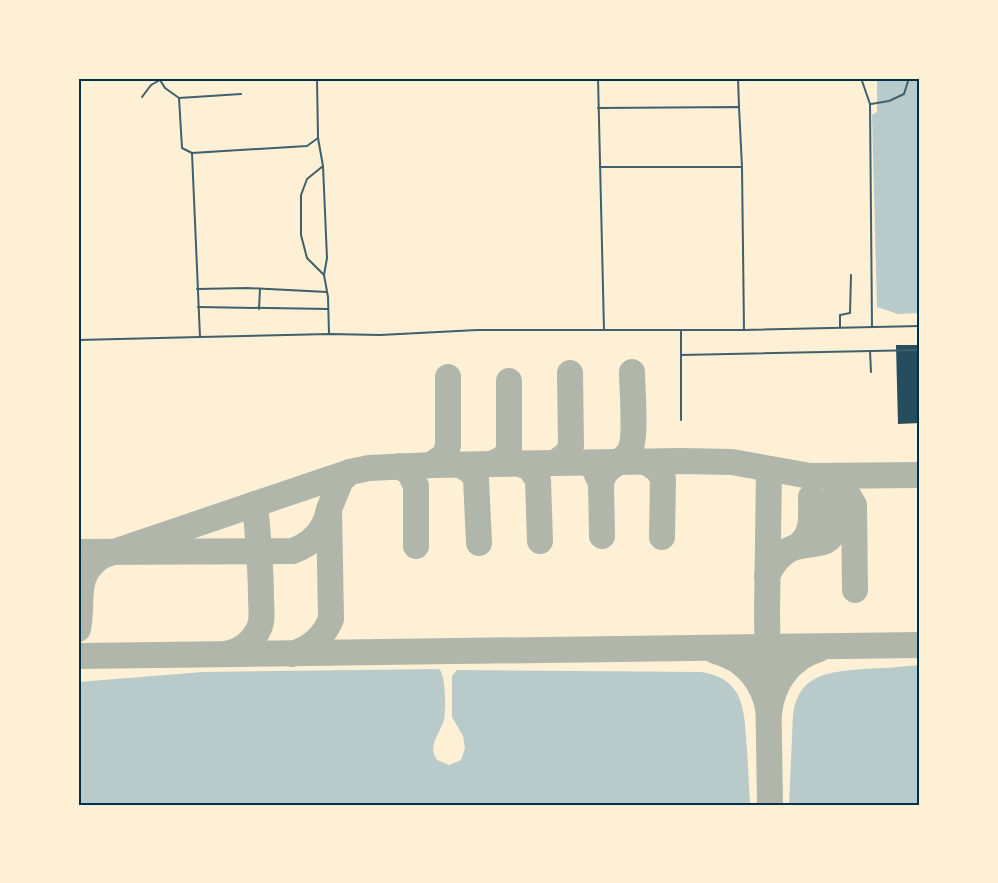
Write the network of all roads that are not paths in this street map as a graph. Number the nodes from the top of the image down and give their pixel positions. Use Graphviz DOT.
graph roads {
  1 [pos="317,78"];
  2 [pos="598,78"];
  3 [pos="738,78"];
  4 [pos="861,78"];
  5 [pos="909,78"];
  6 [pos="159,79"];
  7 [pos="241,94"];
  8 [pos="142,97"];
  9 [pos="179,98"];
  10 [pos="870,104"];
  11 [pos="739,107"];
  12 [pos="598,108"];
  13 [pos="318,138"];
  14 [pos="192,153"];
  15 [pos="323,166"];
  16 [pos="600,167"];
  17 [pos="741,167"];
  18 [pos="324,275"];
  19 [pos="851,275"];
  20 [pos="197,289"];
  21 [pos="260,289"];
  22 [pos="327,292"];
  23 [pos="198,307"];
  24 [pos="259,309"];
  25 [pos="328,309"];
  26 [pos="872,326"];
  27 [pos="920,326"];
  28 [pos="840,327"];
  29 [pos="681,330"];
  30 [pos="744,330"];
  31 [pos="604,331"];
  32 [pos="329,334"];
  33 [pos="200,337"];
  34 [pos="78,340"];
  35 [pos="920,350"];
  36 [pos="870,351"];
  37 [pos="681,355"];
  38 [pos="871,372"];
  39 [pos="681,420"];
  1 -- 13 [label="lane"];
  2 -- 12 [label="lane"];
  3 -- 11 [label="lane"];
  4 -- 10 [label="lane"];
  5 -- 10 [label="lane"];
  6 -- 8 [label="lane"];
  6 -- 9 [label="lane"];
  7 -- 9 [label="lane"];
  9 -- 14 [label="lane"];
  10 -- 26 [label="lane"];
  11 -- 12 [label="lane"];
  11 -- 17 [label="lane"];
  12 -- 16 [label="lane"];
  13 -- 14 [label="lane"];
  13 -- 15 [label="lane"];
  14 -- 20 [label="lane"];
  15 -- 18 [label="lane"];
  15 -- 18 [label="lane"];
  16 -- 17 [label="lane"];
  16 -- 31 [label="lane"];
  17 -- 30 [label="lane"];
  18 -- 22 [label="lane"];
  19 -- 28 [label="lane"];
  20 -- 21 [label="lane"];
  20 -- 23 [label="lane"];
  21 -- 22 [label="lane"];
  21 -- 24 [label="lane"];
  22 -- 25 [label="lane"];
  23 -- 24 [label="lane"];
  23 -- 33 [label="lane"];
  24 -- 25 [label="lane"];
  25 -- 32 [label="lane"];
  26 -- 27 [label="lane"];
  26 -- 28 [label="lane"];
  28 -- 30 [label="lane"];
  29 -- 30 [label="lane"];
  29 -- 31 [label="lane"];
  29 -- 37 [label="lane"];
  31 -- 32 [label="lane"];
  32 -- 33 [label="lane"];
  33 -- 34 [label="lane"];
  35 -- 36 [label="lane"];
  36 -- 37 [label="lane"];
  36 -- 38 [label="lane"];
  37 -- 39 [label="lane"];
}
